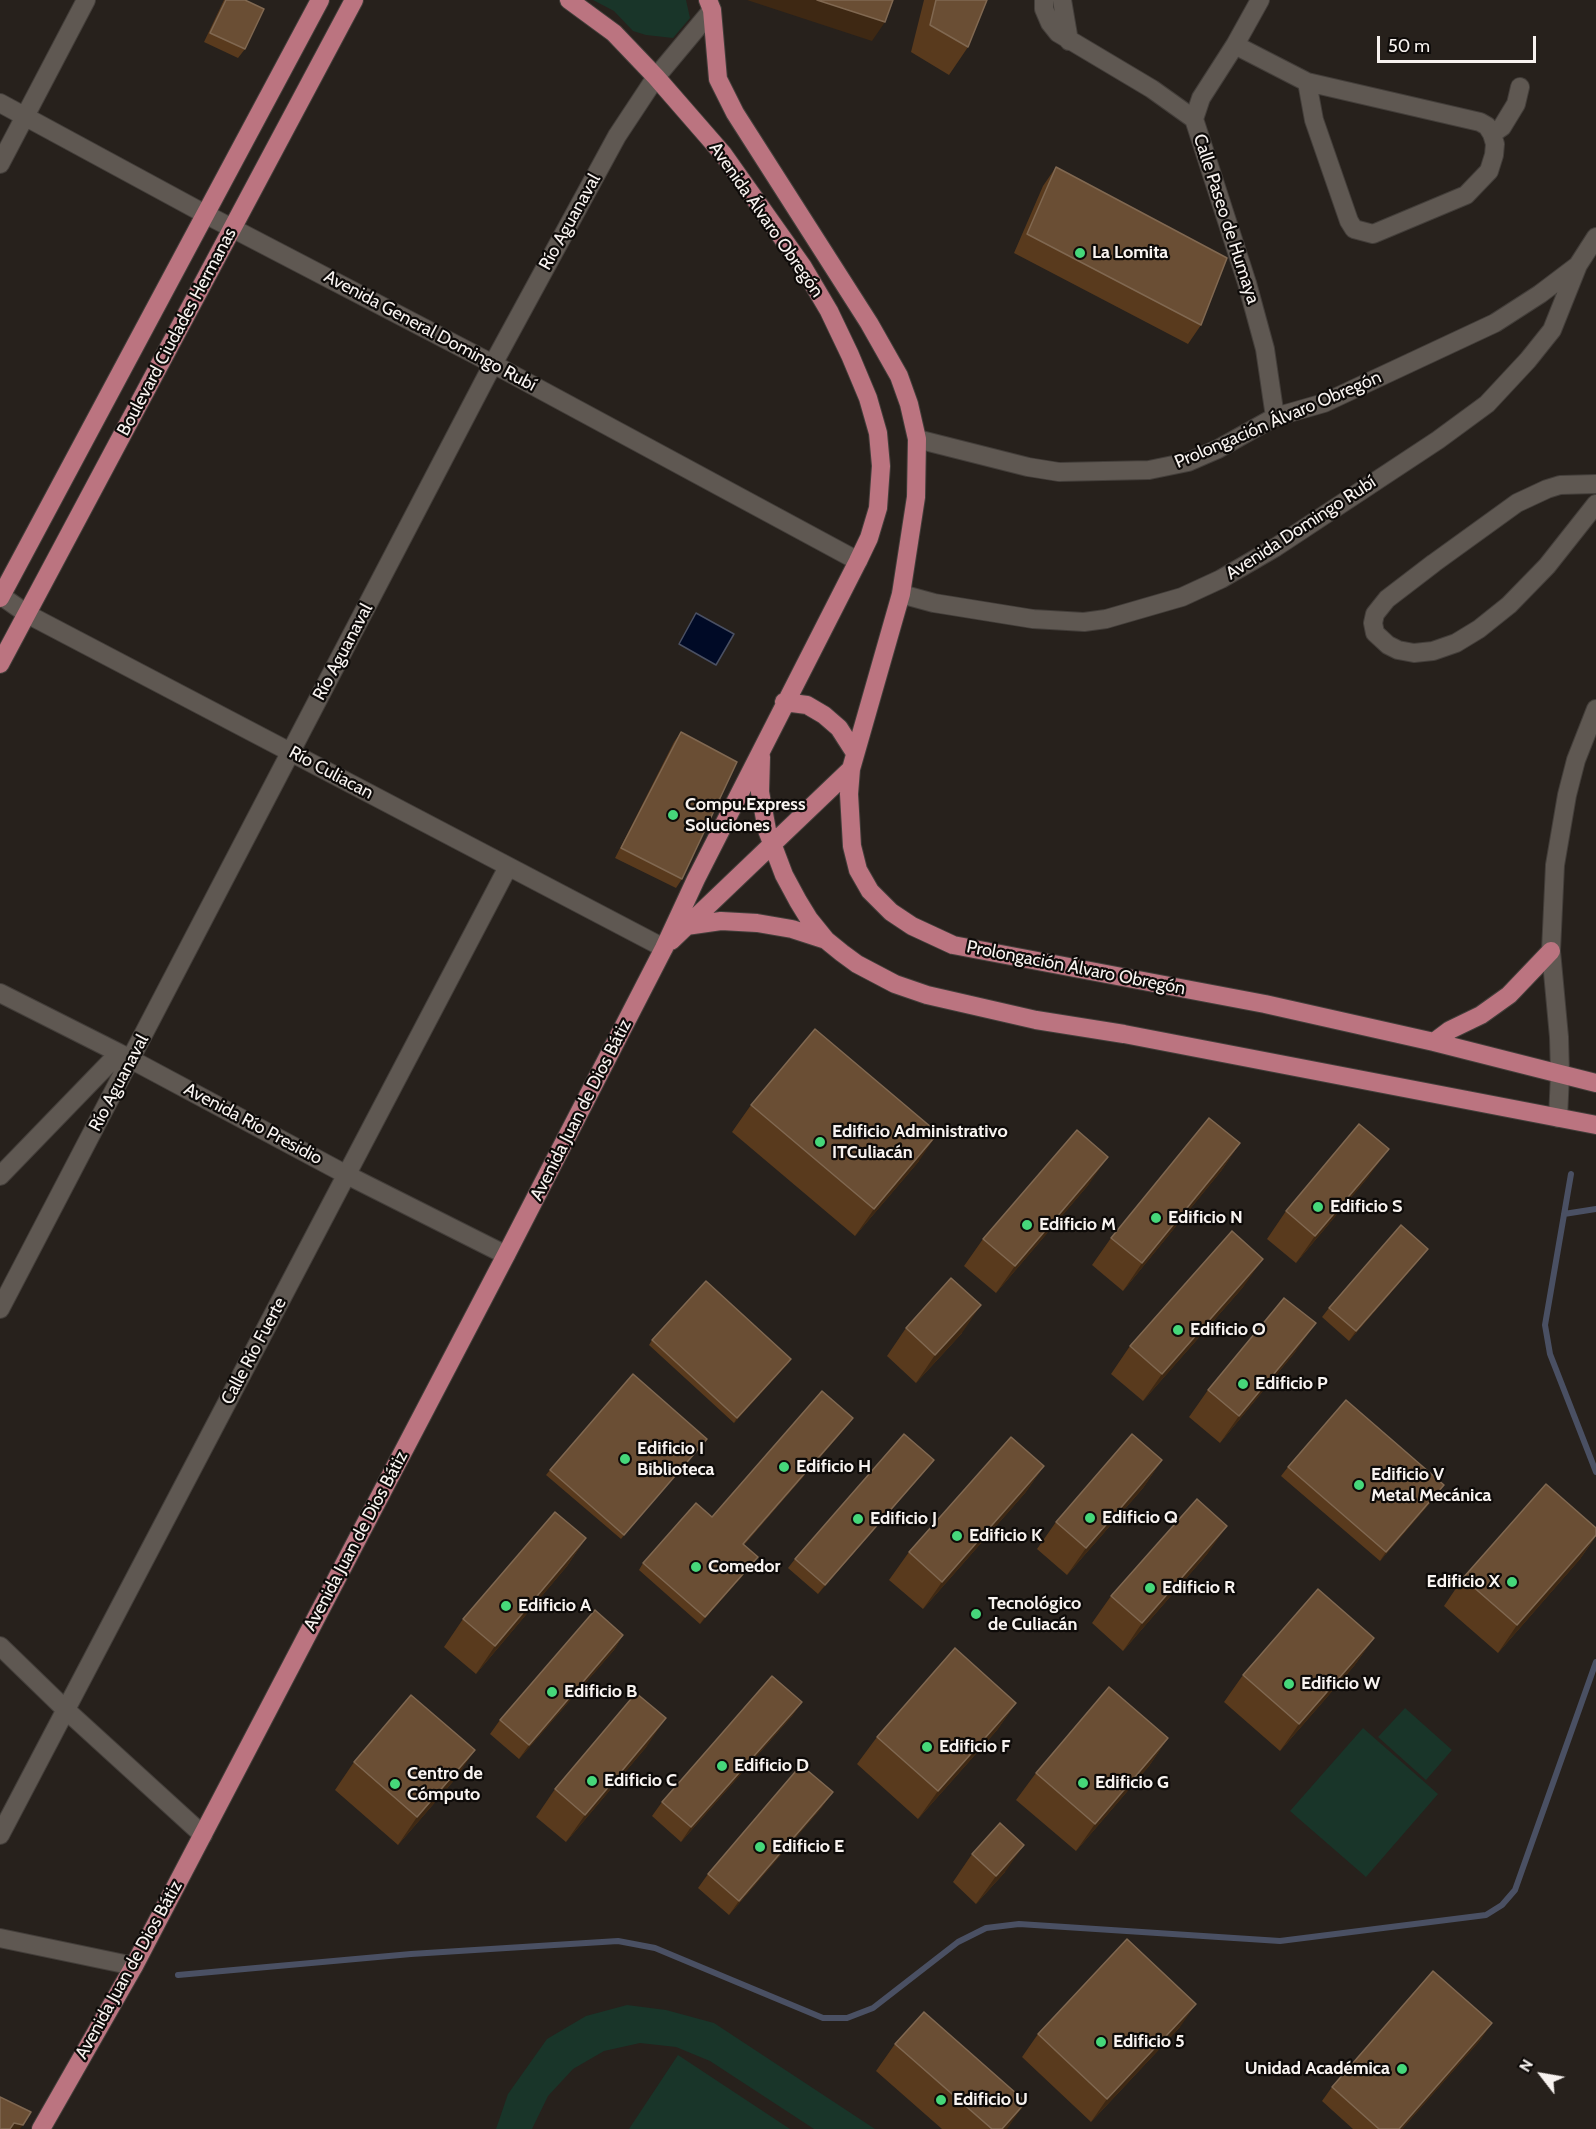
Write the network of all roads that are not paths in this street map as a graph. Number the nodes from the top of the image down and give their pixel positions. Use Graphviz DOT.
graph roads {
  1 [pos="86,0"];
  2 [pos="320,0"];
  3 [pos="354,0"];
  4 [pos="569,0"];
  5 [pos="1044,0"];
  6 [pos="1062,0"];
  7 [pos="1260,0"];
  8 [pos="712,3"];
  9 [pos="1070,41"];
  10 [pos="1235,45"];
  11 [pos="656,77"];
  12 [pos="1307,82"];
  13 [pos="1520,87"];
  14 [pos="0,103"];
  15 [pos="25,116"];
  16 [pos="1194,119"];
  17 [pos="1492,134"];
  18 [pos="0,164"];
  19 [pos="205,214"];
  20 [pos="232,228"];
  21 [pos="1596,237"];
  22 [pos="1578,265"];
  23 [pos="494,364"];
  24 [pos="1275,417"];
  25 [pos="916,439"];
  26 [pos="1596,484"];
  27 [pos="1596,504"];
  28 [pos="858,561"];
  29 [pos="901,594"];
  30 [pos="0,597"];
  31 [pos="27,614"];
  32 [pos="0,664"];
  33 [pos="784,702"];
  34 [pos="1596,709"];
  35 [pos="762,749"];
  36 [pos="291,752"];
  37 [pos="853,761"];
  38 [pos="772,846"];
  39 [pos="508,867"];
  40 [pos="686,926"];
  41 [pos="826,940"];
  42 [pos="664,948"];
  43 [pos="1551,951"];
  44 [pos="0,993"];
  45 [pos="1434,1042"];
  46 [pos="125,1056"];
  47 [pos="1560,1074"];
  48 [pos="1596,1083"];
  49 [pos="1558,1118"];
  50 [pos="1596,1125"];
  51 [pos="347,1175"];
  52 [pos="0,1176"];
  53 [pos="506,1255"];
  54 [pos="0,1309"];
  55 [pos="0,1646"];
  56 [pos="66,1710"];
  57 [pos="0,1835"];
  58 [pos="203,1835"];
  59 [pos="0,1938"];
  60 [pos="134,1966"];
  61 [pos="41,2129"];
  1 -- 15 [label="street"];
  2 -- 19 [label="main road, Boulevard Ciudades Hermanas"];
  3 -- 20 [label="main road, Boulevard Ciudades Hermanas"];
  4 -- 11 [label="main road, Avenida Álvaro Obregón"];
  5 -- 9 [label="street"];
  6 -- 9 [label="street"];
  7 -- 10 [label="street, Calle Paseo de Humaya"];
  8 -- 11 [label="street, Río Aguanaval"];
  8 -- 25 [label="main road, Avenida Álvaro Obregón"];
  9 -- 16 [label="street"];
  10 -- 12 [label="street"];
  10 -- 16 [label="street, Calle Paseo de Humaya"];
  11 -- 23 [label="street, Río Aguanaval"];
  11 -- 28 [label="main road, Avenida Álvaro Obregón"];
  12 -- 17 [label="street"];
  12 -- 17 [label="street"];
  13 -- 17 [label="street"];
  14 -- 15 [label="street, Avenida General Domingo Rubí"];
  15 -- 18 [label="street"];
  15 -- 19 [label="street, Avenida General Domingo Rubí"];
  16 -- 24 [label="street, Calle Paseo de Humaya"];
  19 -- 20 [label="street, Avenida General Domingo Rubí"];
  19 -- 30 [label="main road, Boulevard Ciudades Hermanas"];
  20 -- 23 [label="street, Avenida General Domingo Rubí"];
  20 -- 31 [label="main road, Boulevard Ciudades Hermanas"];
  21 -- 22 [label="street, Avenida Domingo Rubí"];
  22 -- 24 [label="street, Prolongación Álvaro Obregón"];
  22 -- 29 [label="street, Avenida Domingo Rubí"];
  23 -- 28 [label="street, Avenida General Domingo Rubí"];
  23 -- 36 [label="street, Río Aguanaval"];
  24 -- 25 [label="street, Prolongación Álvaro Obregón"];
  25 -- 29 [label="main road, Avenida Álvaro Obregón"];
  26 -- 27 [label="street"];
  28 -- 33 [label="main road, Avenida Álvaro Obregón"];
  29 -- 37 [label="main road, Prolongación Álvaro Obregón"];
  30 -- 31 [label="street, Río Culiacan"];
  31 -- 32 [label="main road, Boulevard Ciudades Hermanas"];
  31 -- 36 [label="street, Río Culiacan"];
  33 -- 35 [label="main road, Avenida Álvaro Obregón"];
  33 -- 37 [label="main road"];
  34 -- 43 [label="street"];
  35 -- 38 [label="main road"];
  35 -- 42 [label="main road, Avenida Juan de Dios Bátiz"];
  36 -- 39 [label="street, Río Culiacan"];
  36 -- 46 [label="street, Río Aguanaval"];
  37 -- 38 [label="main road, Avenida Juan de Dios Bátiz"];
  37 -- 45 [label="main road, Prolongación Álvaro Obregón"];
  38 -- 40 [label="main road, Avenida Juan de Dios Bátiz"];
  38 -- 41 [label="main road"];
  39 -- 42 [label="street, Río Culiacan"];
  39 -- 51 [label="street, Calle Río Fuerte"];
  40 -- 41 [label="main road"];
  40 -- 42 [label="main road, Avenida Juan de Dios Bátiz"];
  41 -- 49 [label="main road"];
  42 -- 53 [label="main road, Avenida Juan de Dios Bátiz"];
  43 -- 45 [label="main road"];
  43 -- 47 [label="street"];
  44 -- 46 [label="street, Avenida Río Presidio"];
  45 -- 47 [label="main road, Prolongación Álvaro Obregón"];
  46 -- 51 [label="street, Avenida Río Presidio"];
  46 -- 52 [label="street"];
  46 -- 54 [label="street, Río Aguanaval"];
  47 -- 48 [label="main road, Prolongación Álvaro Obregón"];
  47 -- 49 [label="street"];
  49 -- 50 [label="main road"];
  51 -- 53 [label="street, Avenida Río Presidio"];
  51 -- 56 [label="street, Calle Río Fuerte"];
  53 -- 58 [label="main road, Avenida Juan de Dios Bátiz"];
  55 -- 56 [label="street"];
  56 -- 57 [label="street, Calle Río Fuerte"];
  56 -- 58 [label="street"];
  58 -- 60 [label="main road, Avenida Juan de Dios Bátiz"];
  59 -- 60 [label="street"];
  60 -- 61 [label="main road, Avenida Juan de Dios Bátiz"];
}
